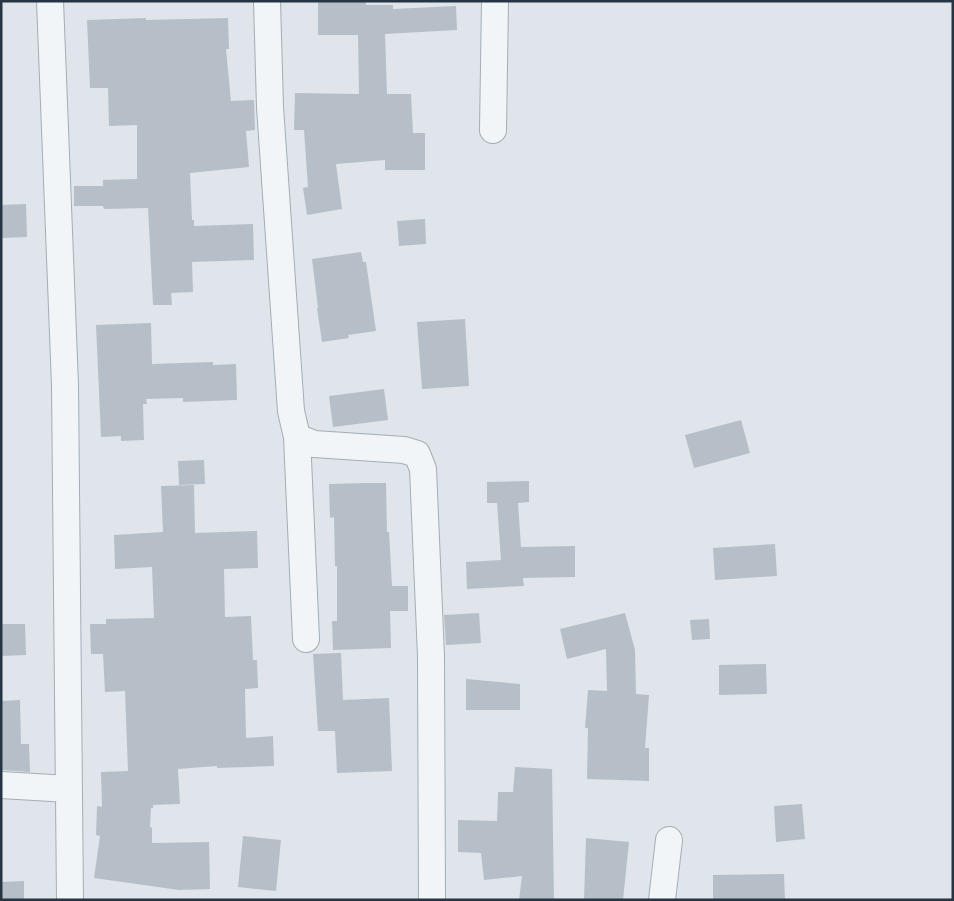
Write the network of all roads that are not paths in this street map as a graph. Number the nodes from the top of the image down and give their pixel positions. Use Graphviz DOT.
graph roads {
  1 [pos="50,1"];
  2 [pos="267,1"];
  3 [pos="495,1"];
  4 [pos="493,130"];
  5 [pos="297,437"];
  6 [pos="306,640"];
  7 [pos="1,785"];
  8 [pos="69,789"];
  9 [pos="669,840"];
  10 [pos="70,900"];
  11 [pos="432,900"];
  12 [pos="662,900"];
  1 -- 8 [label="street"];
  2 -- 5 [label="street"];
  3 -- 4 [label="street"];
  5 -- 6 [label="street"];
  5 -- 11 [label="street"];
  7 -- 8 [label="street"];
  8 -- 10 [label="street"];
  9 -- 12 [label="street"];
}
